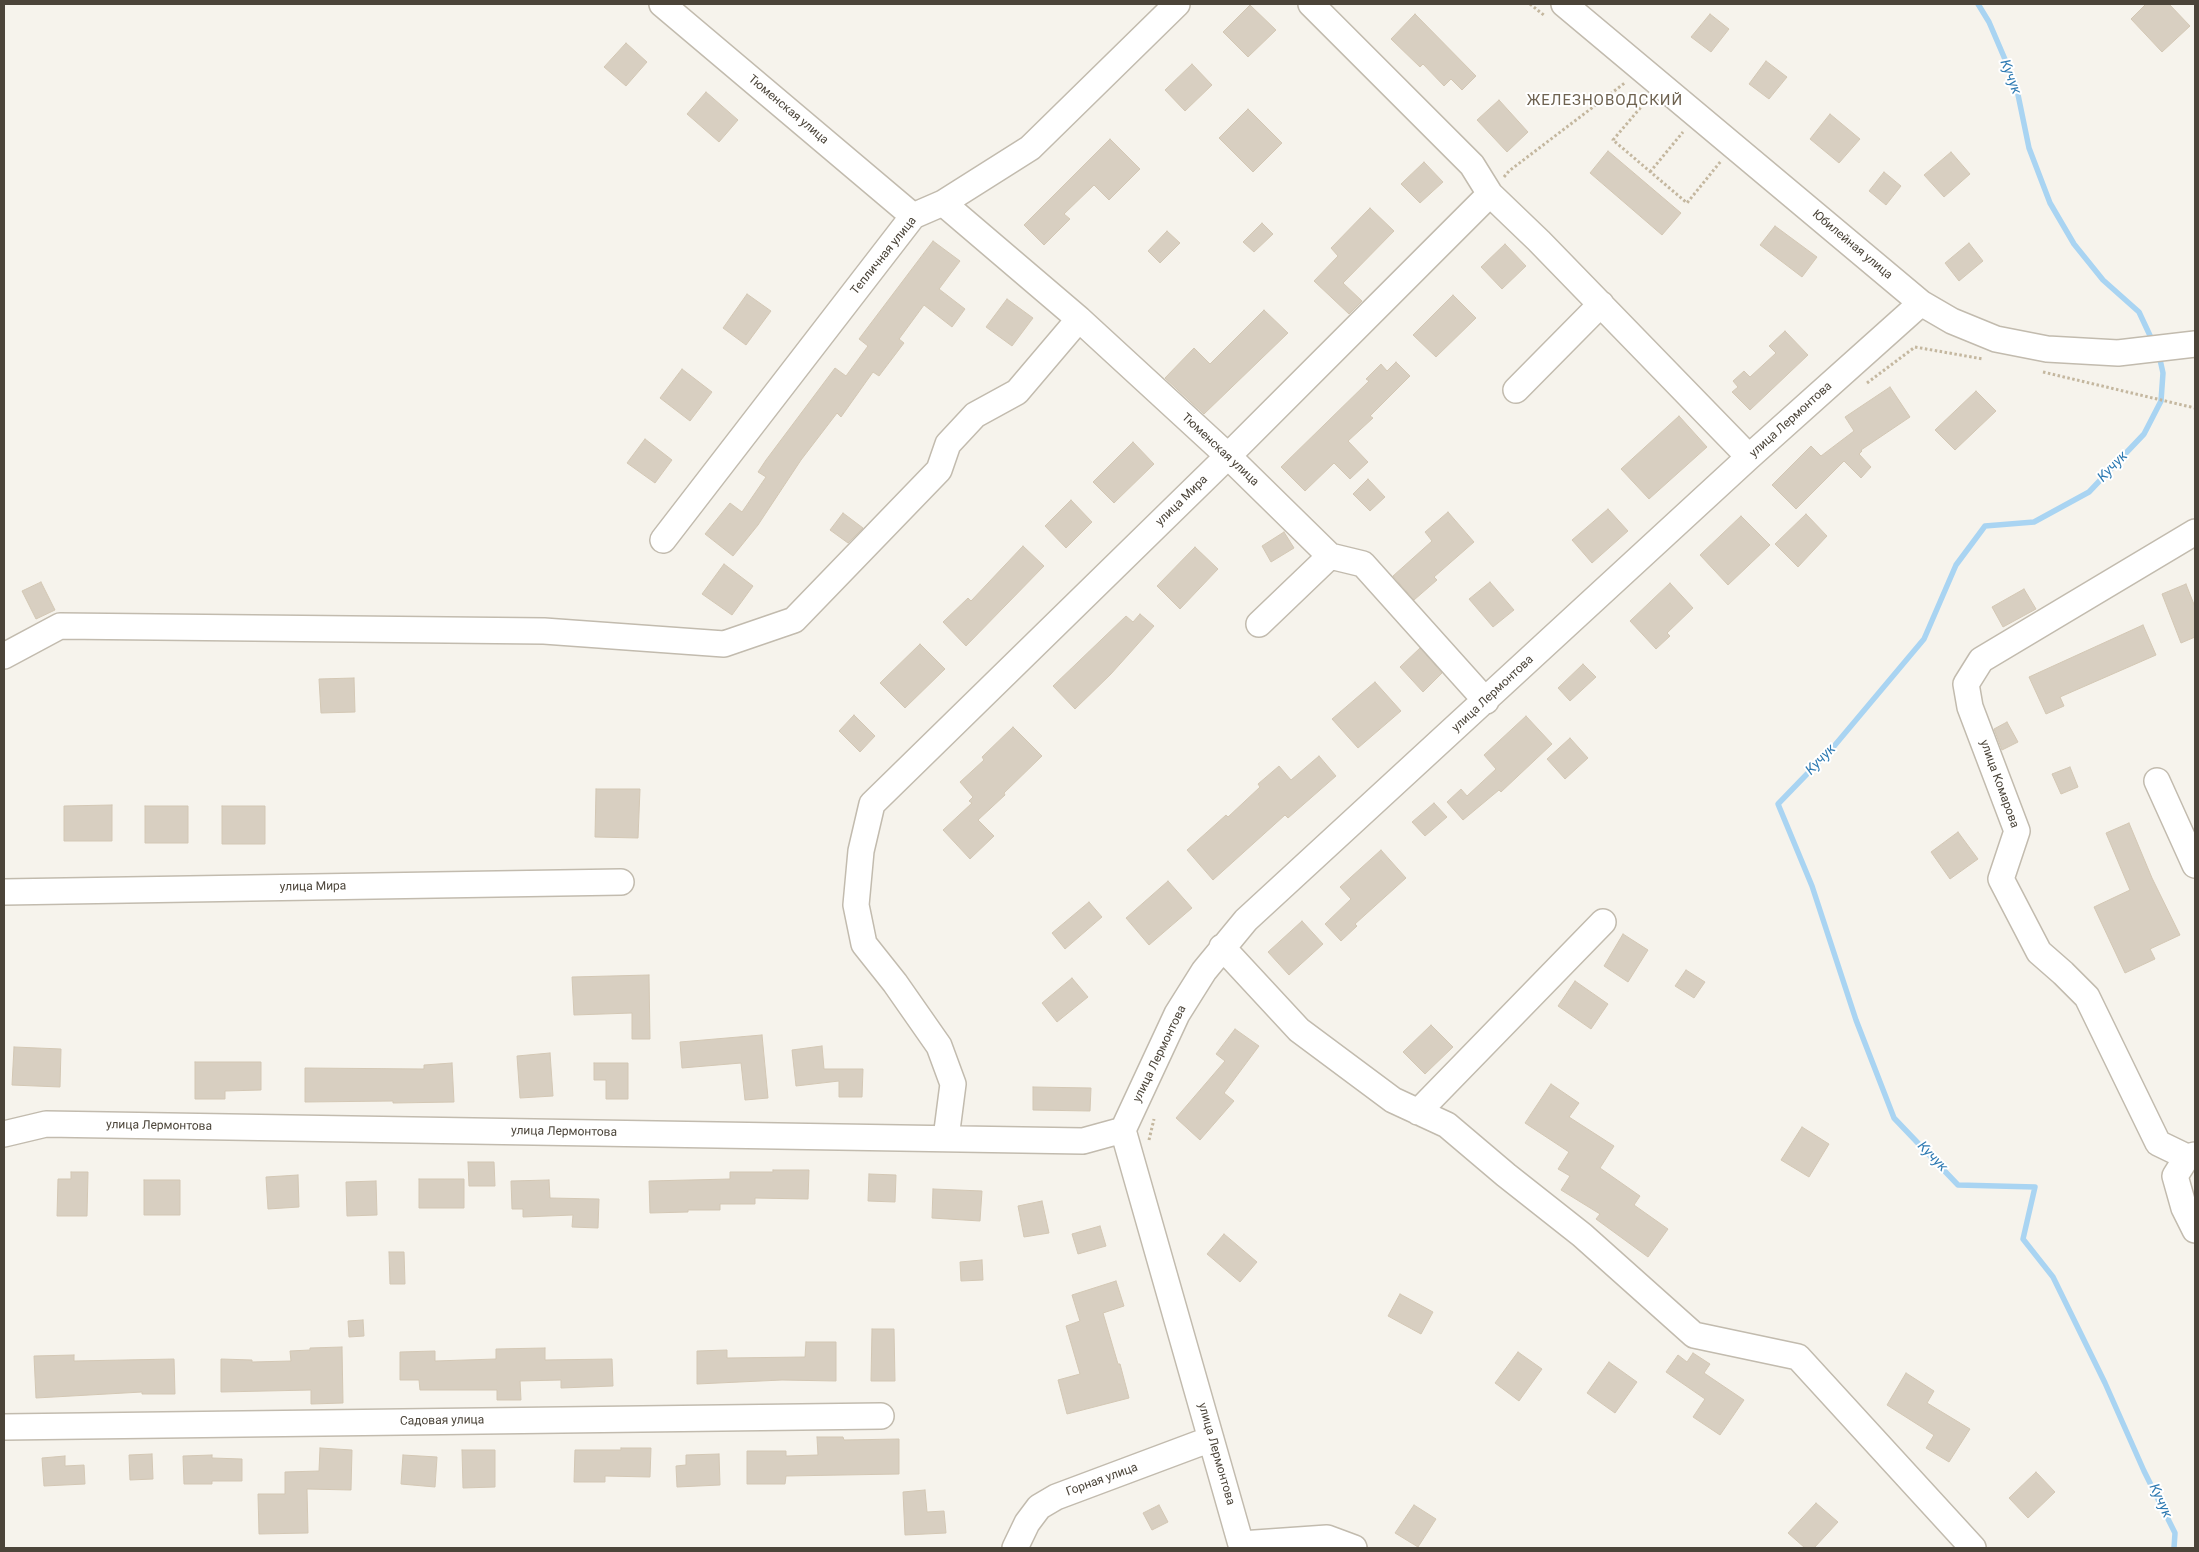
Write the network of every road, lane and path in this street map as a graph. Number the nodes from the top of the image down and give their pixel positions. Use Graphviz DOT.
graph roads {
  1 [pos="662,4"];
  2 [pos="1177,4"];
  3 [pos="1311,4"];
  4 [pos="1564,4"];
  5 [pos="1626,82"];
  6 [pos="1647,99"];
  7 [pos="1684,130"];
  8 [pos="1718,157"];
  9 [pos="1650,172"];
  10 [pos="1490,194"];
  11 [pos="944,203"];
  12 [pos="913,216"];
  13 [pos="1921,303"];
  14 [pos="1601,304"];
  15 [pos="1078,319"];
  16 [pos="2188,345"];
  17 [pos="1987,359"];
  18 [pos="2034,370"];
  19 [pos="1863,386"];
  20 [pos="1516,390"];
  21 [pos="2195,408"];
  22 [pos="1228,456"];
  23 [pos="1750,457"];
  24 [pos="2195,532"];
  25 [pos="663,540"];
  26 [pos="1330,556"];
  27 [pos="1259,624"];
  28 [pos="4,656"];
  29 [pos="1486,701"];
  30 [pos="2157,781"];
  31 [pos="2195,865"];
  32 [pos="621,882"];
  33 [pos="4,892"];
  34 [pos="1603,922"];
  35 [pos="1222,947"];
  36 [pos="1418,1112"];
  37 [pos="1154,1117"];
  38 [pos="1123,1130"];
  39 [pos="4,1134"];
  40 [pos="946,1138"];
  41 [pos="1152,1150"];
  42 [pos="2191,1156"];
  43 [pos="2195,1230"];
  44 [pos="880,1416"];
  45 [pos="4,1427"];
  46 [pos="1212,1439"];
  47 [pos="1242,1546"];
  48 [pos="1015,1548"];
  49 [pos="1354,1548"];
  50 [pos="1973,1548"];
  1 -- 12 [label="street, Тюменская улица"];
  2 -- 11 [label="street, Тепличная улица"];
  3 -- 10 [label="street"];
  4 -- 13 [label="street, Юбилейная улица"];
  5 -- 10 [label="path"];
  6 -- 9 [label="path"];
  7 -- 9 [label="path"];
  8 -- 9 [label="path"];
  10 -- 14 [label="street"];
  10 -- 22 [label="street, улица Мира"];
  11 -- 12 [label="street, Тепличная улица"];
  11 -- 15 [label="street, Тюменская улица"];
  12 -- 25 [label="street, Тепличная улица"];
  13 -- 16 [label="street, Юбилейная улица"];
  13 -- 23 [label="street, улица Лермонтова"];
  14 -- 20 [label="street"];
  14 -- 23 [label="street"];
  15 -- 22 [label="street, Тюменская улица"];
  15 -- 28 [label="street"];
  17 -- 19 [label="path"];
  18 -- 21 [label="path"];
  22 -- 26 [label="street, Тюменская улица"];
  22 -- 40 [label="street, улица Мира"];
  23 -- 29 [label="street, улица Лермонтова"];
  24 -- 42 [label="street, улица Комарова"];
  26 -- 27 [label="street"];
  26 -- 29 [label="street"];
  29 -- 35 [label="street, улица Лермонтова"];
  30 -- 31 [label="street"];
  32 -- 33 [label="street, улица Мира"];
  34 -- 36 [label="street"];
  35 -- 36 [label="street"];
  35 -- 38 [label="street, улица Лермонтова"];
  36 -- 50 [label="street"];
  37 -- 41 [label="path"];
  38 -- 40 [label="street, улица Лермонтова"];
  38 -- 46 [label="street, улица Лермонтова"];
  39 -- 40 [label="street, улица Лермонтова"];
  42 -- 43 [label="street"];
  44 -- 45 [label="street, Садовая улица"];
  46 -- 47 [label="street, улица Лермонтова"];
  46 -- 48 [label="street, Горная улица"];
  47 -- 49 [label="street"];
}
